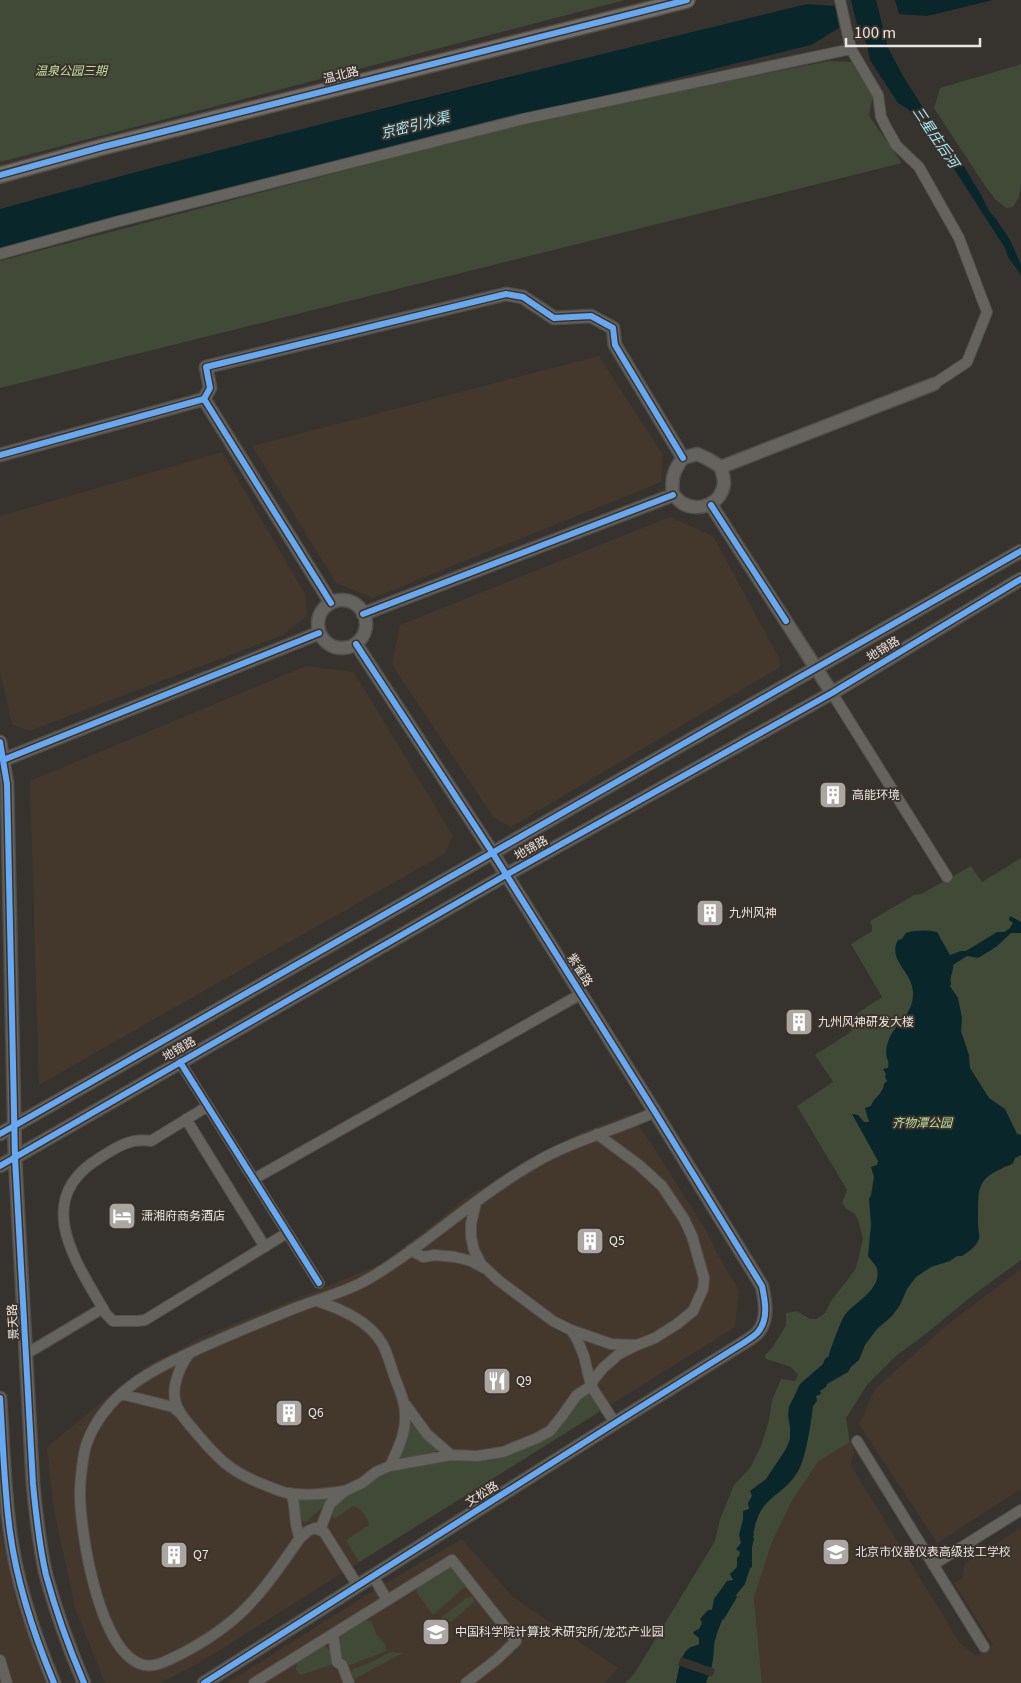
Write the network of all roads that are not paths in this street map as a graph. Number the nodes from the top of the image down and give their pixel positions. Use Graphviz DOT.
graph roads {
  1 [pos="687,0"];
  2 [pos="840,0"];
  3 [pos="851,49"];
  4 [pos="0,175"];
  5 [pos="0,254"];
  6 [pos="934,384"];
  7 [pos="204,399"];
  8 [pos="0,454"];
  9 [pos="683,458"];
  10 [pos="721,467"];
  11 [pos="673,495"];
  12 [pos="711,504"];
  13 [pos="1021,551"];
  14 [pos="1021,579"];
  15 [pos="331,603"];
  16 [pos="363,614"];
  17 [pos="319,633"];
  18 [pos="356,644"];
  19 [pos="817,668"];
  20 [pos="832,693"];
  21 [pos="0,742"];
  22 [pos="3,760"];
  23 [pos="492,852"];
  24 [pos="506,875"];
  25 [pos="947,876"];
  26 [pos="581,994"];
  27 [pos="180,1062"];
  28 [pos="208,1106"];
  29 [pos="655,1112"];
  30 [pos="186,1119"];
  31 [pos="14,1126"];
  32 [pos="0,1134"];
  33 [pos="597,1134"];
  34 [pos="15,1158"];
  35 [pos="0,1166"];
  36 [pos="254,1179"];
  37 [pos="476,1202"];
  38 [pos="287,1234"];
  39 [pos="266,1247"];
  40 [pos="412,1250"];
  41 [pos="489,1271"];
  42 [pos="319,1283"];
  43 [pos="317,1300"];
  44 [pos="103,1308"];
  45 [pos="765,1317"];
  46 [pos="571,1330"];
  47 [pos="637,1345"];
  48 [pos="189,1353"];
  49 [pos="26,1354"];
  50 [pos="591,1386"];
  51 [pos="121,1394"];
  52 [pos="0,1398"];
  53 [pos="404,1403"];
  54 [pos="182,1415"];
  55 [pos="615,1422"];
  56 [pos="857,1441"];
  57 [pos="451,1455"];
  58 [pos="390,1466"];
  59 [pos="345,1490"];
  60 [pos="291,1493"];
  61 [pos="1021,1510"];
  62 [pos="320,1530"];
  63 [pos="300,1538"];
  64 [pos="933,1564"];
  65 [pos="373,1576"];
  66 [pos="358,1586"];
  67 [pos="387,1600"];
  68 [pos="333,1634"];
  69 [pos="984,1647"];
  70 [pos="0,1660"];
  71 [pos="7,1683"];
  72 [pos="54,1683"];
  73 [pos="84,1683"];
  74 [pos="204,1683"];
  75 [pos="254,1683"];
  76 [pos="349,1683"];
  77 [pos="466,1683"];
  1 -- 4 [label="main road, 温北路"];
  2 -- 3 [label="street"];
  3 -- 5 [label="street"];
  3 -- 6 [label="street"];
  6 -- 10 [label="street"];
  7 -- 8 [label="street"];
  7 -- 9 [label="street"];
  7 -- 15 [label="street"];
  9 -- 10 [label="street"];
  9 -- 11 [label="street"];
  10 -- 12 [label="street"];
  11 -- 12 [label="street"];
  11 -- 16 [label="street"];
  12 -- 19 [label="street"];
  13 -- 19 [label="street, 地锦路"];
  14 -- 20 [label="street, 地锦路"];
  15 -- 16 [label="street"];
  15 -- 17 [label="street"];
  16 -- 18 [label="street"];
  17 -- 18 [label="street"];
  17 -- 22 [label="street"];
  18 -- 23 [label="street, 紫雀路"];
  19 -- 20 [label="street"];
  19 -- 23 [label="street, 地锦路"];
  20 -- 24 [label="street, 地锦路"];
  20 -- 25 [label="street"];
  21 -- 22 [label="street, 景天路"];
  22 -- 31 [label="street, 景天路"];
  23 -- 24 [label="street, 紫雀路"];
  23 -- 31 [label="street, 地锦路"];
  24 -- 26 [label="street, 紫雀路"];
  24 -- 27 [label="street, 地锦路"];
  26 -- 29 [label="street, 紫雀路"];
  26 -- 36 [label="street"];
  27 -- 28 [label="street"];
  27 -- 34 [label="street, 地锦路"];
  28 -- 30 [label="street"];
  28 -- 36 [label="street"];
  29 -- 33 [label="street"];
  29 -- 45 [label="street, 紫雀路"];
  30 -- 39 [label="street"];
  30 -- 44 [label="street"];
  31 -- 32 [label="street, 地锦路"];
  31 -- 34 [label="street, 景天路"];
  33 -- 37 [label="street"];
  33 -- 47 [label="street"];
  34 -- 35 [label="street, 地锦路"];
  34 -- 49 [label="street, 景天路"];
  36 -- 38 [label="street"];
  37 -- 40 [label="street"];
  37 -- 41 [label="street"];
  38 -- 39 [label="street"];
  38 -- 42 [label="street"];
  39 -- 44 [label="street"];
  40 -- 41 [label="street"];
  40 -- 43 [label="street"];
  41 -- 46 [label="street"];
  43 -- 48 [label="street"];
  43 -- 53 [label="street"];
  44 -- 49 [label="street"];
  45 -- 55 [label="street, 文松路"];
  46 -- 47 [label="street"];
  46 -- 50 [label="street"];
  47 -- 50 [label="street"];
  48 -- 51 [label="street"];
  48 -- 54 [label="street"];
  49 -- 73 [label="street, 景天路"];
  50 -- 55 [label="street"];
  50 -- 57 [label="street"];
  51 -- 54 [label="street"];
  51 -- 63 [label="street"];
  52 -- 72 [label="street"];
  53 -- 57 [label="street"];
  53 -- 58 [label="street"];
  54 -- 60 [label="street"];
  55 -- 65 [label="street, 文松路"];
  56 -- 64 [label="street"];
  57 -- 58 [label="street"];
  58 -- 59 [label="street"];
  59 -- 60 [label="street"];
  59 -- 62 [label="street"];
  60 -- 63 [label="street"];
  61 -- 64 [label="street"];
  62 -- 63 [label="street"];
  62 -- 66 [label="street"];
  64 -- 69 [label="street"];
  65 -- 66 [label="street, 文松路"];
  65 -- 67 [label="street"];
  66 -- 74 [label="street, 文松路"];
  67 -- 68 [label="street"];
  67 -- 77 [label="street"];
  68 -- 75 [label="street"];
  68 -- 76 [label="street"];
  70 -- 71 [label="street"];
}
